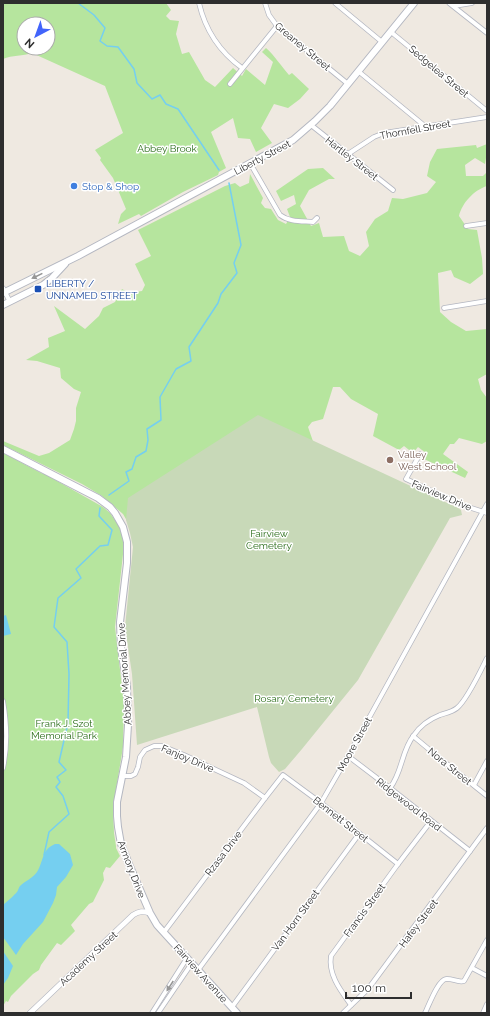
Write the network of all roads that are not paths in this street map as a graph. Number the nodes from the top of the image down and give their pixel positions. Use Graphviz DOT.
graph roads {
  1 [pos="199,3"];
  2 [pos="265,3"];
  3 [pos="335,3"];
  4 [pos="449,3"];
  5 [pos="472,3"];
  6 [pos="412,4"];
  7 [pos="454,6"];
  8 [pos="277,26"];
  9 [pos="391,32"];
  10 [pos="487,34"];
  11 [pos="382,42"];
  12 [pos="242,68"];
  13 [pos="358,71"];
  14 [pos="230,84"];
  15 [pos="348,84"];
  16 [pos="487,111"];
  17 [pos="487,117"];
  18 [pos="311,125"];
  19 [pos="426,127"];
  20 [pos="348,154"];
  21 [pos="250,163"];
  22 [pos="393,190"];
  23 [pos="317,218"];
  24 [pos="487,223"];
  25 [pos="466,226"];
  26 [pos="69,260"];
  27 [pos="4,291"];
  28 [pos="487,301"];
  29 [pos="5,302"];
  30 [pos="444,308"];
  31 [pos="3,449"];
  32 [pos="420,454"];
  33 [pos="487,504"];
  34 [pos="485,512"];
  35 [pos="487,658"];
  36 [pos="3,701"];
  37 [pos="413,736"];
  38 [pos="348,756"];
  39 [pos="487,761"];
  40 [pos="3,768"];
  41 [pos="283,775"];
  42 [pos="122,776"];
  43 [pos="474,785"];
  44 [pos="390,788"];
  45 [pos="487,796"];
  46 [pos="265,798"];
  47 [pos="321,803"];
  48 [pos="431,821"];
  49 [pos="487,828"];
  50 [pos="359,834"];
  51 [pos="470,851"];
  52 [pos="398,864"];
  53 [pos="150,913"];
  54 [pos="164,932"];
  55 [pos="487,940"];
  56 [pos="189,960"];
  57 [pos="472,968"];
  58 [pos="198,970"];
  59 [pos="487,976"];
  60 [pos="487,1004"];
  61 [pos="351,1005"];
  62 [pos="232,1007"];
  63 [pos="30,1013"];
  64 [pos="152,1013"];
  65 [pos="158,1013"];
  66 [pos="237,1013"];
  67 [pos="344,1013"];
  68 [pos="425,1013"];
  69 [pos="482,1013"];
  1 -- 12 [label="street"];
  2 -- 8 [label="street, Greaney Street"];
  3 -- 11 [label="street"];
  4 -- 7 [label="street"];
  5 -- 7 [label="street"];
  6 -- 9 [label="main road, Liberty Street"];
  7 -- 10 [label="street"];
  8 -- 12 [label="street"];
  8 -- 15 [label="street, Greaney Street"];
  9 -- 11 [label="main road, Liberty Street"];
  9 -- 16 [label="street, Sedgelea Street"];
  11 -- 13 [label="main road, Liberty Street"];
  12 -- 14 [label="street"];
  13 -- 15 [label="main road, Liberty Street"];
  13 -- 19 [label="street"];
  15 -- 18 [label="main road, Liberty Street"];
  17 -- 19 [label="street, Thornfell Street"];
  18 -- 20 [label="street, Hartley Street"];
  18 -- 21 [label="main road, Liberty Street"];
  19 -- 20 [label="street, Thornfell Street"];
  20 -- 22 [label="street, Hartley Street"];
  21 -- 23 [label="street"];
  21 -- 26 [label="main road, Liberty Street"];
  24 -- 25 [label="street"];
  26 -- 27 [label="main road, Liberty Street, one-way"];
  26 -- 29 [label="main road, Liberty Street"];
  27 -- 29 [label="street"];
  28 -- 30 [label="street"];
  31 -- 42 [label="main road, Abbey Memorial Drive"];
  32 -- 34 [label="street, Fairview Drive"];
  33 -- 34 [label="street, Moore Street"];
  34 -- 38 [label="street, Moore Street"];
  35 -- 37 [label="street"];
  36 -- 40 [label="street"];
  37 -- 43 [label="street, Nora Street"];
  37 -- 44 [label="street"];
  38 -- 44 [label="street, Ridgewood Road"];
  38 -- 47 [label="street, Moore Street"];
  39 -- 43 [label="street"];
  41 -- 46 [label="street, Rzasa Drive"];
  41 -- 47 [label="street, Bennett Street"];
  42 -- 46 [label="street, Fanjoy Drive"];
  42 -- 53 [label="main road, Armory Drive"];
  43 -- 45 [label="street, Nora Street"];
  44 -- 48 [label="street, Ridgewood Road"];
  46 -- 54 [label="street, Rzasa Drive"];
  47 -- 50 [label="street, Bennett Street"];
  47 -- 58 [label="street, Moore Street"];
  48 -- 51 [label="street, Ridgewood Road"];
  48 -- 52 [label="street, Francis Street"];
  49 -- 51 [label="street, Hafey Street"];
  50 -- 52 [label="street, Bennett Street"];
  50 -- 62 [label="street, Van Horn Street"];
  51 -- 61 [label="street, Hafey Street"];
  52 -- 61 [label="street, Francis Street"];
  53 -- 54 [label="main road, Armory Drive"];
  53 -- 63 [label="street, Academy Street"];
  54 -- 56 [label="main road, Fairview Avenue"];
  55 -- 57 [label="street"];
  56 -- 58 [label="main road, Fairview Avenue"];
  56 -- 64 [label="street, one-way"];
  56 -- 65 [label="street"];
  57 -- 59 [label="street"];
  57 -- 68 [label="street"];
  58 -- 62 [label="main road, Fairview Avenue"];
  60 -- 69 [label="street"];
  61 -- 67 [label="street, Hafey Street"];
  62 -- 66 [label="main road, Fairview Avenue"];
}
